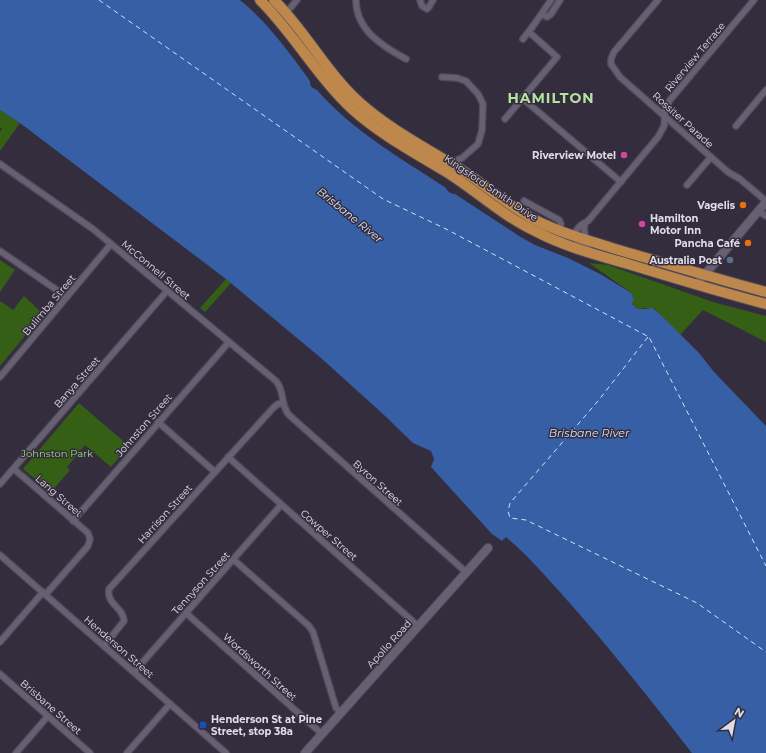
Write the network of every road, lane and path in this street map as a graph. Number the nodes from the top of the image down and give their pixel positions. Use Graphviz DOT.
graph roads {
  1 [pos="260,0"];
  2 [pos="274,0"];
  3 [pos="297,0"];
  4 [pos="356,0"];
  5 [pos="420,0"];
  6 [pos="433,0"];
  7 [pos="551,0"];
  8 [pos="560,0"];
  9 [pos="658,0"];
  10 [pos="754,0"];
  11 [pos="286,13"];
  12 [pos="542,14"];
  13 [pos="529,32"];
  14 [pos="523,39"];
  15 [pos="406,59"];
  16 [pos="442,77"];
  17 [pos="766,90"];
  18 [pos="522,98"];
  19 [pos="665,116"];
  20 [pos="505,119"];
  21 [pos="736,126"];
  22 [pos="712,157"];
  23 [pos="462,158"];
  24 [pos="450,163"];
  25 [pos="0,164"];
  26 [pos="460,169"];
  27 [pos="621,182"];
  28 [pos="687,185"];
  29 [pos="524,201"];
  30 [pos="766,202"];
  31 [pos="758,211"];
  32 [pos="766,216"];
  33 [pos="585,223"];
  34 [pos="559,231"];
  35 [pos="575,237"];
  36 [pos="586,240"];
  37 [pos="111,244"];
  38 [pos="0,251"];
  39 [pos="594,254"];
  40 [pos="704,275"];
  41 [pos="696,285"];
  42 [pos="167,291"];
  43 [pos="766,292"];
  44 [pos="67,297"];
  45 [pos="766,304"];
  46 [pos="229,342"];
  47 [pos="0,377"];
  48 [pos="283,403"];
  49 [pos="158,422"];
  50 [pos="228,457"];
  51 [pos="14,469"];
  52 [pos="215,472"];
  53 [pos="0,484"];
  54 [pos="281,505"];
  55 [pos="73,521"];
  56 [pos="488,548"];
  57 [pos="0,555"];
  58 [pos="234,560"];
  59 [pos="466,572"];
  60 [pos="45,593"];
  61 [pos="186,613"];
  62 [pos="418,626"];
  63 [pos="0,642"];
  64 [pos="104,646"];
  65 [pos="134,672"];
  66 [pos="0,674"];
  67 [pos="170,704"];
  68 [pos="342,713"];
  69 [pos="48,716"];
  70 [pos="322,734"];
  71 [pos="16,753"];
  72 [pos="90,753"];
  73 [pos="127,753"];
  74 [pos="226,753"];
  75 [pos="305,753"];
  1 -- 39 [label="highway, Kingsford Smith Drive"];
  2 -- 11 [label="highway, Kingsford Smith Drive"];
  3 -- 11 [label="street"];
  4 -- 15 [label="street"];
  5 -- 6 [label="street"];
  7 -- 12 [label="street"];
  8 -- 12 [label="street"];
  9 -- 19 [label="street, Rossiter Parade"];
  10 -- 19 [label="street, Riverview Terrace"];
  11 -- 24 [label="highway, Kingsford Smith Drive"];
  12 -- 13 [label="street"];
  13 -- 14 [label="street"];
  13 -- 18 [label="street"];
  16 -- 23 [label="street"];
  17 -- 21 [label="street"];
  18 -- 20 [label="street"];
  18 -- 27 [label="street"];
  19 -- 22 [label="street, Rossiter Parade"];
  19 -- 27 [label="street, Riverview Terrace"];
  22 -- 28 [label="street"];
  22 -- 30 [label="street, Rossiter Parade"];
  23 -- 24 [label="street"];
  23 -- 26 [label="street"];
  24 -- 26 [label="highway, Kingsford Smith Drive"];
  25 -- 37 [label="street, McConnell Street"];
  26 -- 34 [label="highway, Kingsford Smith Drive"];
  27 -- 33 [label="street, Riverview Terrace"];
  29 -- 34 [label="street, Kingsford Smith Drive"];
  30 -- 31 [label="street"];
  31 -- 32 [label="street"];
  31 -- 40 [label="street"];
  33 -- 35 [label="street, Riverview Terrace"];
  33 -- 36 [label="street"];
  34 -- 35 [label="highway, Kingsford Smith Drive"];
  35 -- 36 [label="highway, Kingsford Smith Drive"];
  35 -- 39 [label="street"];
  36 -- 40 [label="highway, Kingsford Smith Drive"];
  37 -- 42 [label="street, McConnell Street"];
  37 -- 44 [label="street, Bulimba Street"];
  38 -- 44 [label="street"];
  39 -- 41 [label="highway, Kingsford Smith Drive"];
  40 -- 41 [label="street"];
  40 -- 43 [label="highway, Kingsford Smith Drive"];
  41 -- 45 [label="highway, Kingsford Smith Drive"];
  42 -- 46 [label="street, McConnell Street"];
  42 -- 51 [label="street, Banya Street"];
  44 -- 47 [label="street, Bulimba Street"];
  46 -- 48 [label="street, McConnell Street"];
  46 -- 49 [label="street, Johnston Street"];
  48 -- 50 [label="street, Harrison Street"];
  48 -- 59 [label="street, Byron Street"];
  49 -- 52 [label="street"];
  49 -- 55 [label="street, Johnston Street"];
  50 -- 52 [label="street, Harrison Street"];
  50 -- 54 [label="street, Cowper Street"];
  51 -- 53 [label="street, Banya Street"];
  51 -- 55 [label="street, Lang Street"];
  52 -- 64 [label="street, Harrison Street"];
  54 -- 58 [label="street, Tennyson Street"];
  54 -- 62 [label="street, Cowper Street"];
  55 -- 60 [label="street, Lang Street"];
  56 -- 59 [label="street, Apollo Road"];
  57 -- 60 [label="street, Henderson Street"];
  58 -- 61 [label="street, Tennyson Street"];
  58 -- 68 [label="street"];
  59 -- 62 [label="street, Apollo Road"];
  60 -- 63 [label="street"];
  60 -- 64 [label="street, Henderson Street"];
  61 -- 65 [label="street, Tennyson Street"];
  61 -- 70 [label="street, Wordsworth Street"];
  62 -- 68 [label="street, Apollo Road"];
  64 -- 65 [label="street, Henderson Street"];
  65 -- 67 [label="street, Henderson Street"];
  66 -- 69 [label="street, Brisbane Street"];
  67 -- 73 [label="street"];
  67 -- 74 [label="street, Henderson Street"];
  68 -- 70 [label="street, Apollo Road"];
  69 -- 71 [label="street"];
  69 -- 72 [label="street, Brisbane Street"];
  70 -- 75 [label="street, Apollo Road"];
}
